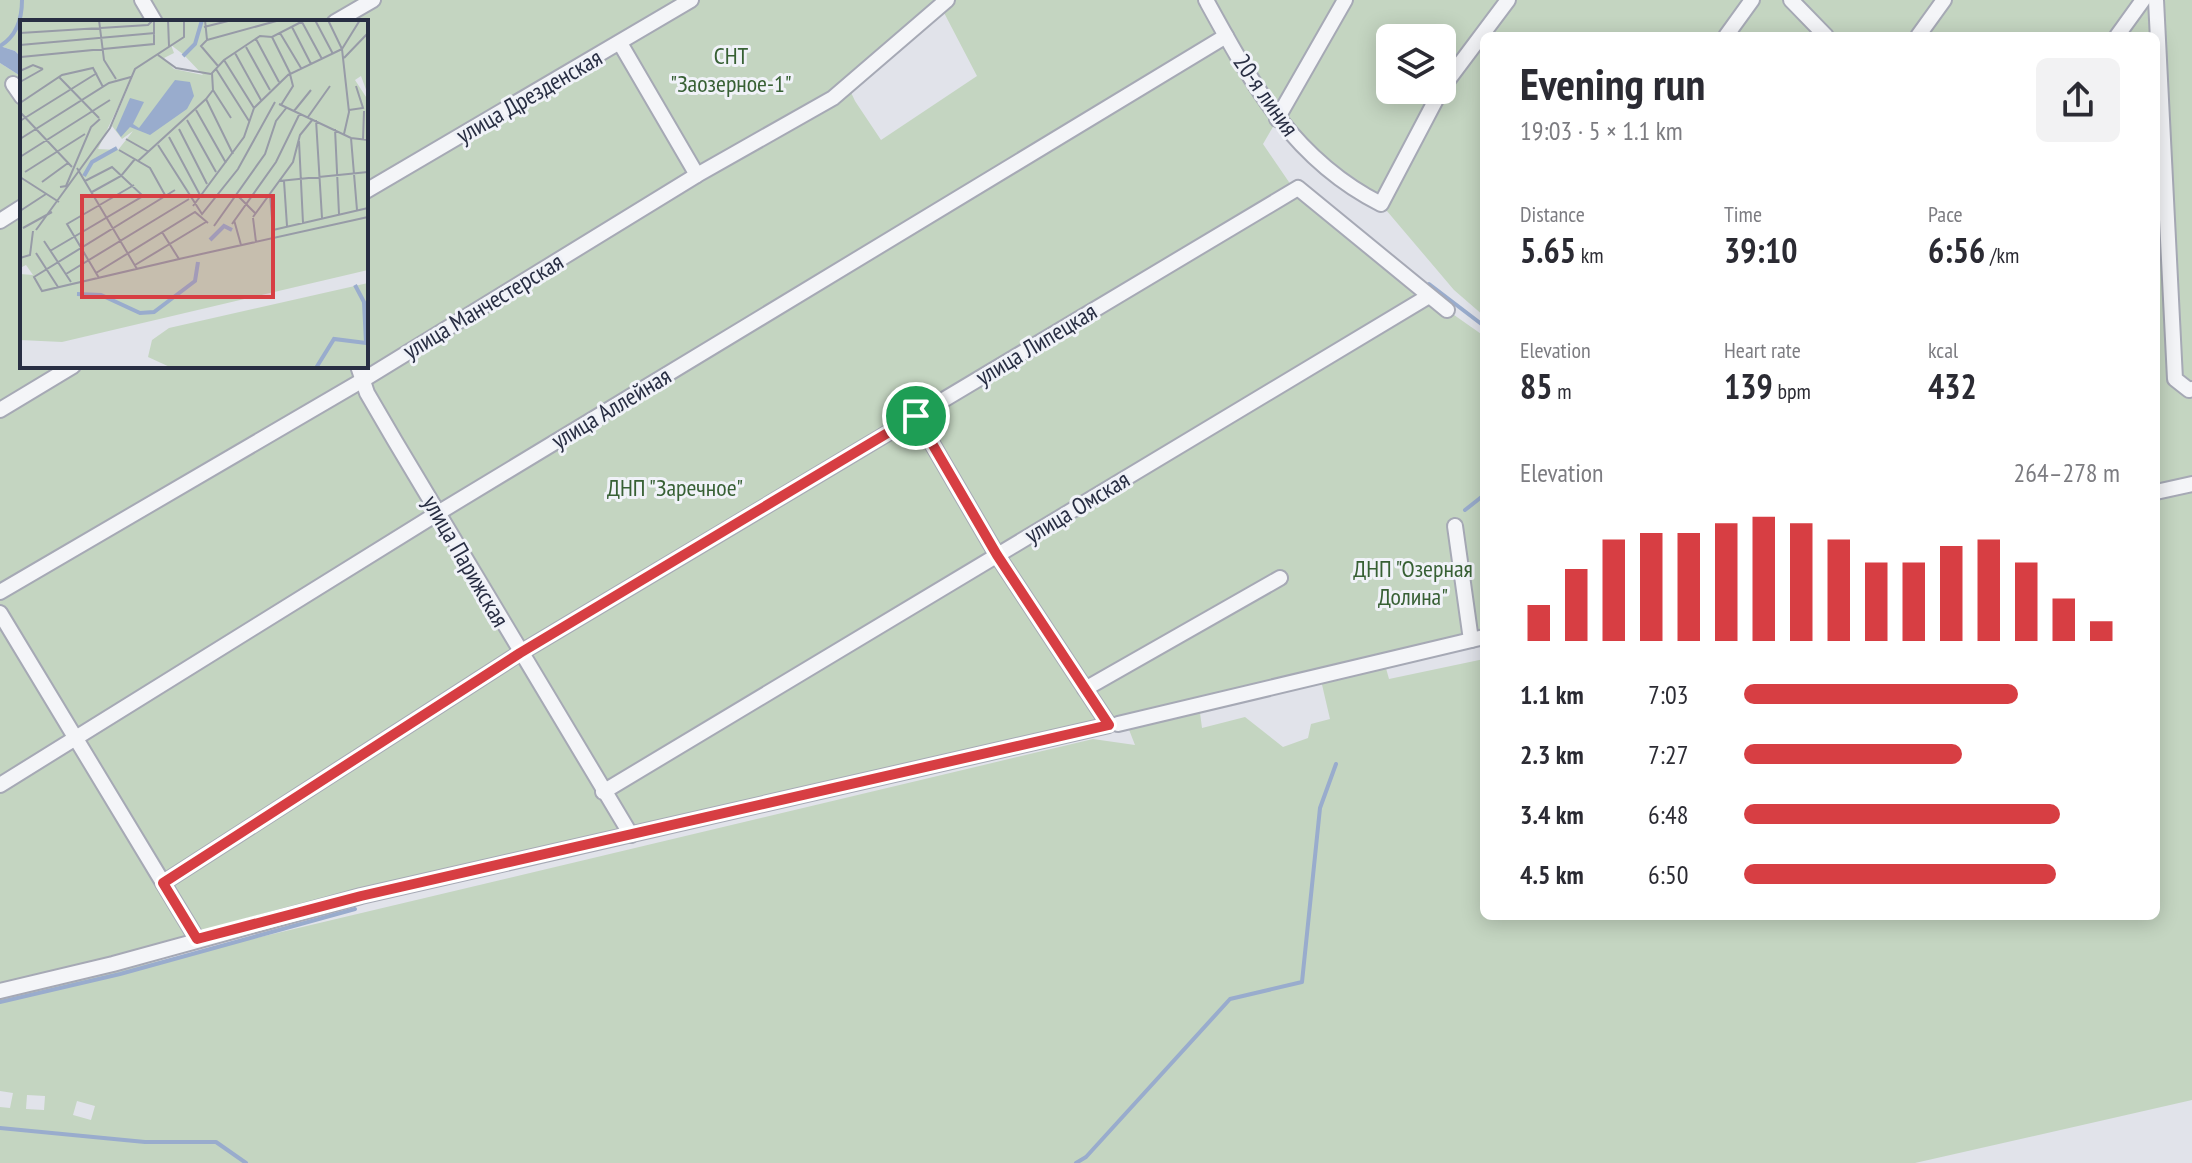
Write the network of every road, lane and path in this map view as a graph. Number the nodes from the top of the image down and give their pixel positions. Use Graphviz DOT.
graph roads {
  1 [pos="142,0"];
  2 [pos="373,0"];
  3 [pos="691,0"];
  4 [pos="947,0"];
  5 [pos="1206,0"];
  6 [pos="1345,0"];
  7 [pos="1508,0"];
  8 [pos="1752,0"];
  9 [pos="1791,0"];
  10 [pos="1944,0"];
  11 [pos="2143,0"];
  12 [pos="2156,0"];
  13 [pos="154,20"];
  14 [pos="338,20"];
  15 [pos="1484,32"];
  16 [pos="1729,32"];
  17 [pos="1822,32"];
  18 [pos="1921,32"];
  19 [pos="2120,32"];
  20 [pos="2158,32"];
  21 [pos="1226,36"];
  22 [pos="1480,38"];
  23 [pos="620,43"];
  24 [pos="1456,70"];
  25 [pos="2160,81"];
  26 [pos="13,84"];
  27 [pos="20,94"];
  28 [pos="1434,104"];
  29 [pos="1277,119"];
  30 [pos="697,175"];
  31 [pos="368,190"];
  32 [pos="20,208"];
  33 [pos="0,221"];
  34 [pos="1429,296"];
  35 [pos="1447,310"];
  36 [pos="70,368"];
  37 [pos="360,373"];
  38 [pos="2190,390"];
  39 [pos="0,410"];
  40 [pos="916,416"];
  41 [pos="2192,484"];
  42 [pos="2160,491"];
  43 [pos="438,513"];
  44 [pos="1455,526"];
  45 [pos="997,555"];
  46 [pos="1280,578"];
  47 [pos="0,592"];
  48 [pos="0,613"];
  49 [pos="1478,639"];
  50 [pos="520,653"];
  51 [pos="1085,689"];
  52 [pos="1113,724"];
  53 [pos="77,738"];
  54 [pos="0,785"];
  55 [pos="603,792"];
  56 [pos="631,835"];
  57 [pos="163,883"];
  58 [pos="197,939"];
  59 [pos="0,991"];
  1 -- 13 [label="street"];
  2 -- 14 [label="street"];
  3 -- 23 [label="street, улица Дрезденская"];
  4 -- 30 [label="street, улица Манчестерская"];
  5 -- 21 [label="street, 20-я линия"];
  6 -- 29 [label="street"];
  7 -- 15 [label="street"];
  8 -- 16 [label="street"];
  9 -- 17 [label="street"];
  10 -- 18 [label="street"];
  11 -- 19 [label="street"];
  12 -- 20 [label="street"];
  21 -- 29 [label="street, 20-я линия"];
  21 -- 43 [label="street, улица Аллейная"];
  22 -- 24 [label="street"];
  23 -- 30 [label="street"];
  23 -- 31 [label="street, улица Дрезденская"];
  25 -- 38 [label="street"];
  26 -- 27 [label="street"];
  28 -- 29 [label="street, 20-я линия"];
  30 -- 37 [label="street, улица Манчестерская"];
  32 -- 33 [label="street"];
  34 -- 35 [label="street, улица Липецкая"];
  34 -- 40 [label="street, улица Липецкая"];
  34 -- 45 [label="street, улица Омская"];
  36 -- 39 [label="street"];
  37 -- 43 [label="street, улица Парижская"];
  37 -- 47 [label="street, улица Манчестерская"];
  40 -- 45 [label="street"];
  40 -- 50 [label="street, улица Липецкая"];
  41 -- 42 [label="street"];
  43 -- 50 [label="street, улица Парижская"];
  43 -- 53 [label="street, улица Аллейная"];
  44 -- 49 [label="street"];
  45 -- 51 [label="street"];
  45 -- 55 [label="street, улица Омская"];
  46 -- 51 [label="street"];
  48 -- 53 [label="street"];
  49 -- 52 [label="street"];
  50 -- 55 [label="street, улица Парижская"];
  50 -- 57 [label="street, улица Липецкая"];
  51 -- 52 [label="street"];
  52 -- 56 [label="street"];
  53 -- 54 [label="street, улица Аллейная"];
  53 -- 57 [label="street"];
  55 -- 56 [label="street, улица Парижская"];
  56 -- 58 [label="street"];
  57 -- 58 [label="street"];
  58 -- 59 [label="street"];
}
